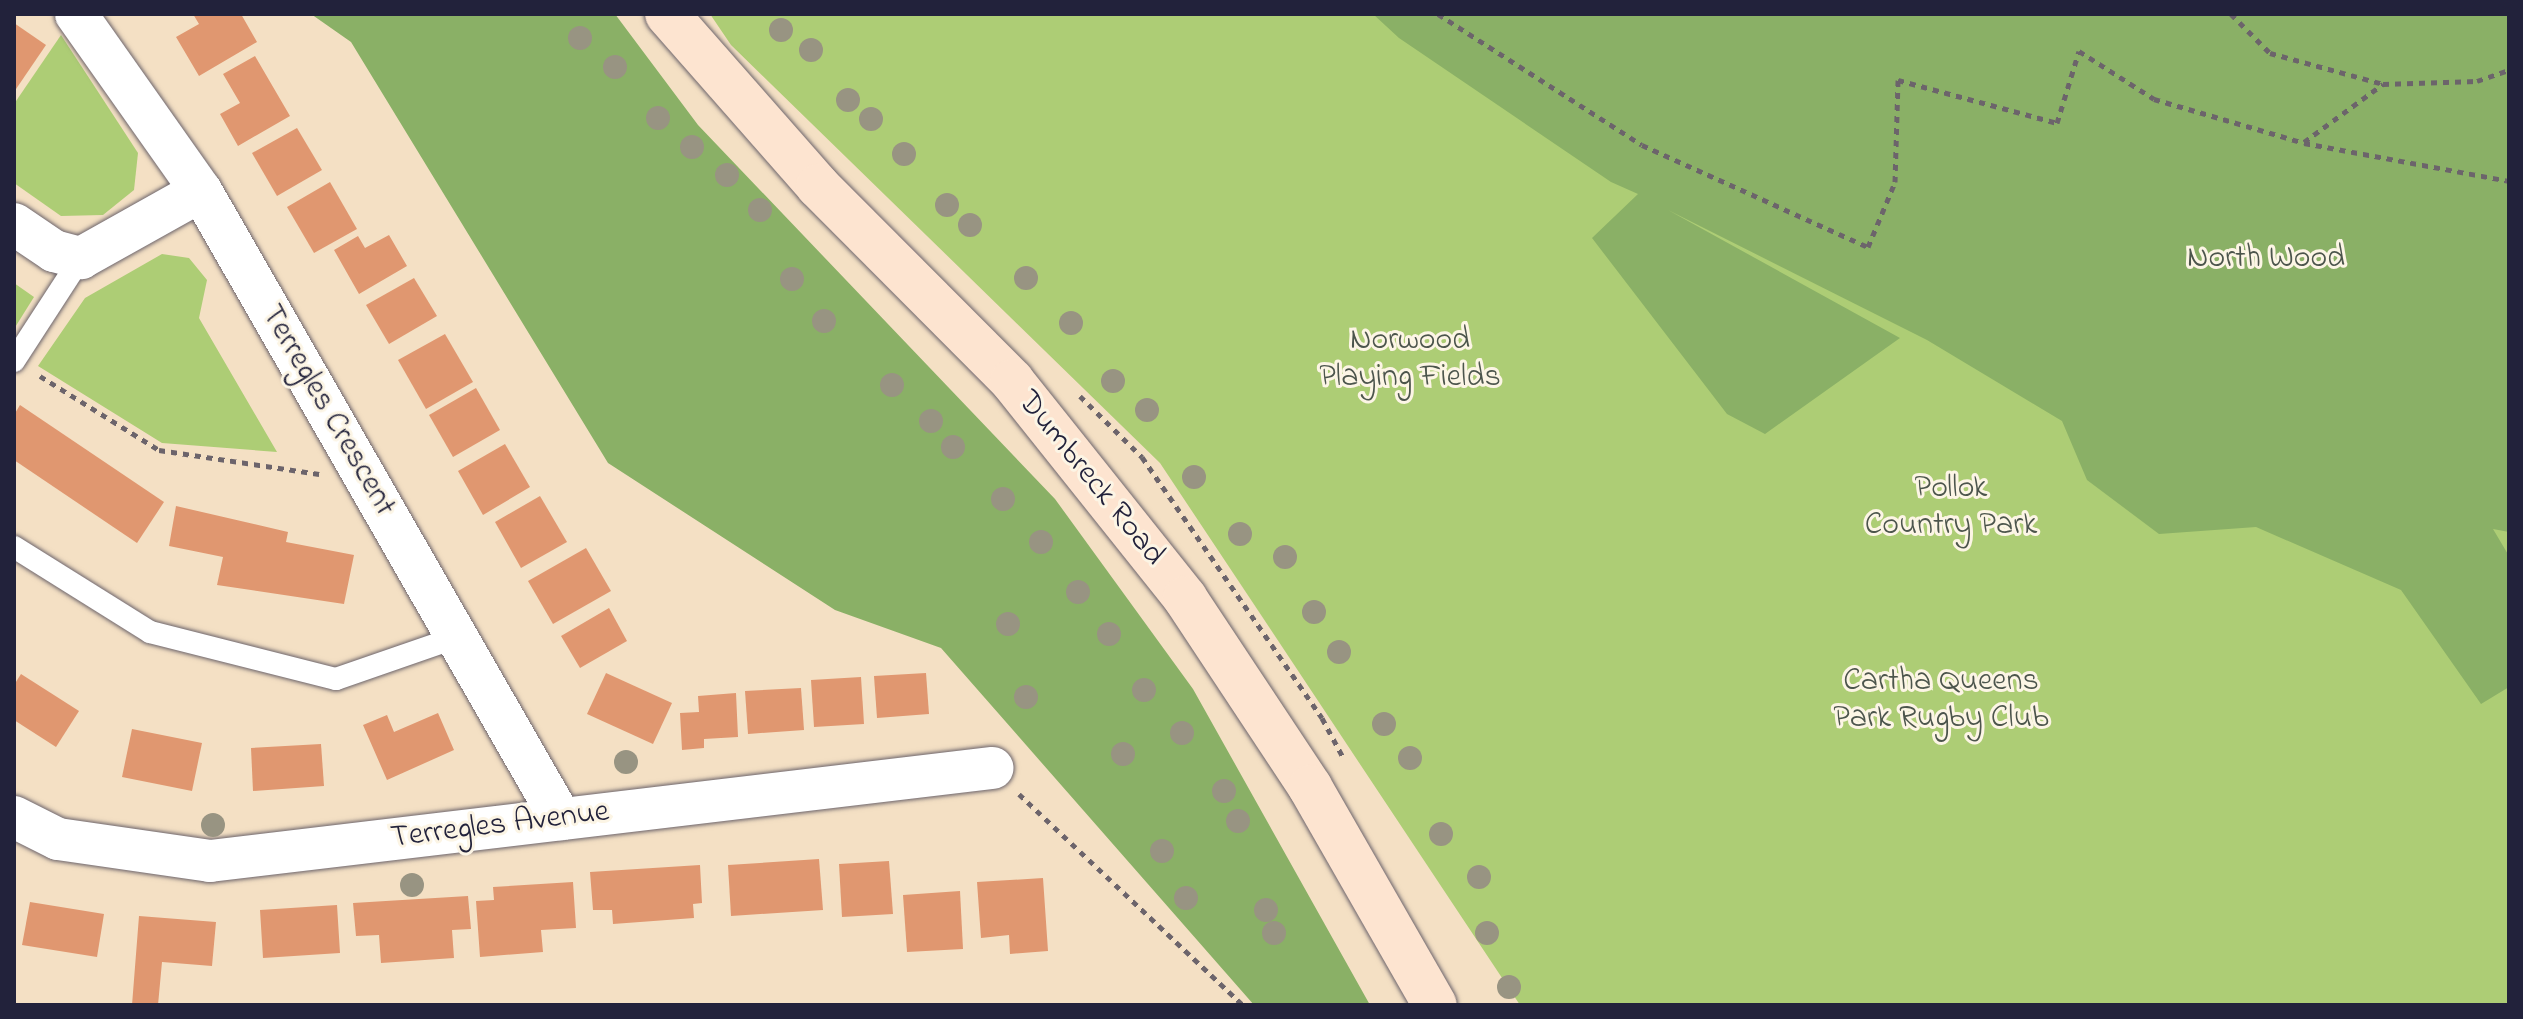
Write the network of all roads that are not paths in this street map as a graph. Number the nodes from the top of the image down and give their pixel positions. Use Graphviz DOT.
graph roads {
  1 [pos="76,14"];
  2 [pos="667,14"];
  3 [pos="201,191"];
  4 [pos="14,224"];
  5 [pos="81,258"];
  6 [pos="14,361"];
  7 [pos="14,547"];
  8 [pos="457,637"];
  9 [pos="992,768"];
  10 [pos="14,817"];
  11 [pos="561,819"];
  12 [pos="1435,1005"];
  1 -- 3 [label="street, Terregles Crescent"];
  2 -- 12 [label="main road, Dumbreck Road"];
  3 -- 5 [label="street"];
  3 -- 8 [label="street, Terregles Crescent"];
  4 -- 5 [label="street"];
  5 -- 6 [label="lane"];
  7 -- 8 [label="lane"];
  8 -- 11 [label="street, Terregles Crescent"];
  9 -- 11 [label="street, Terregles Avenue"];
  10 -- 11 [label="street, Terregles Avenue"];
}
